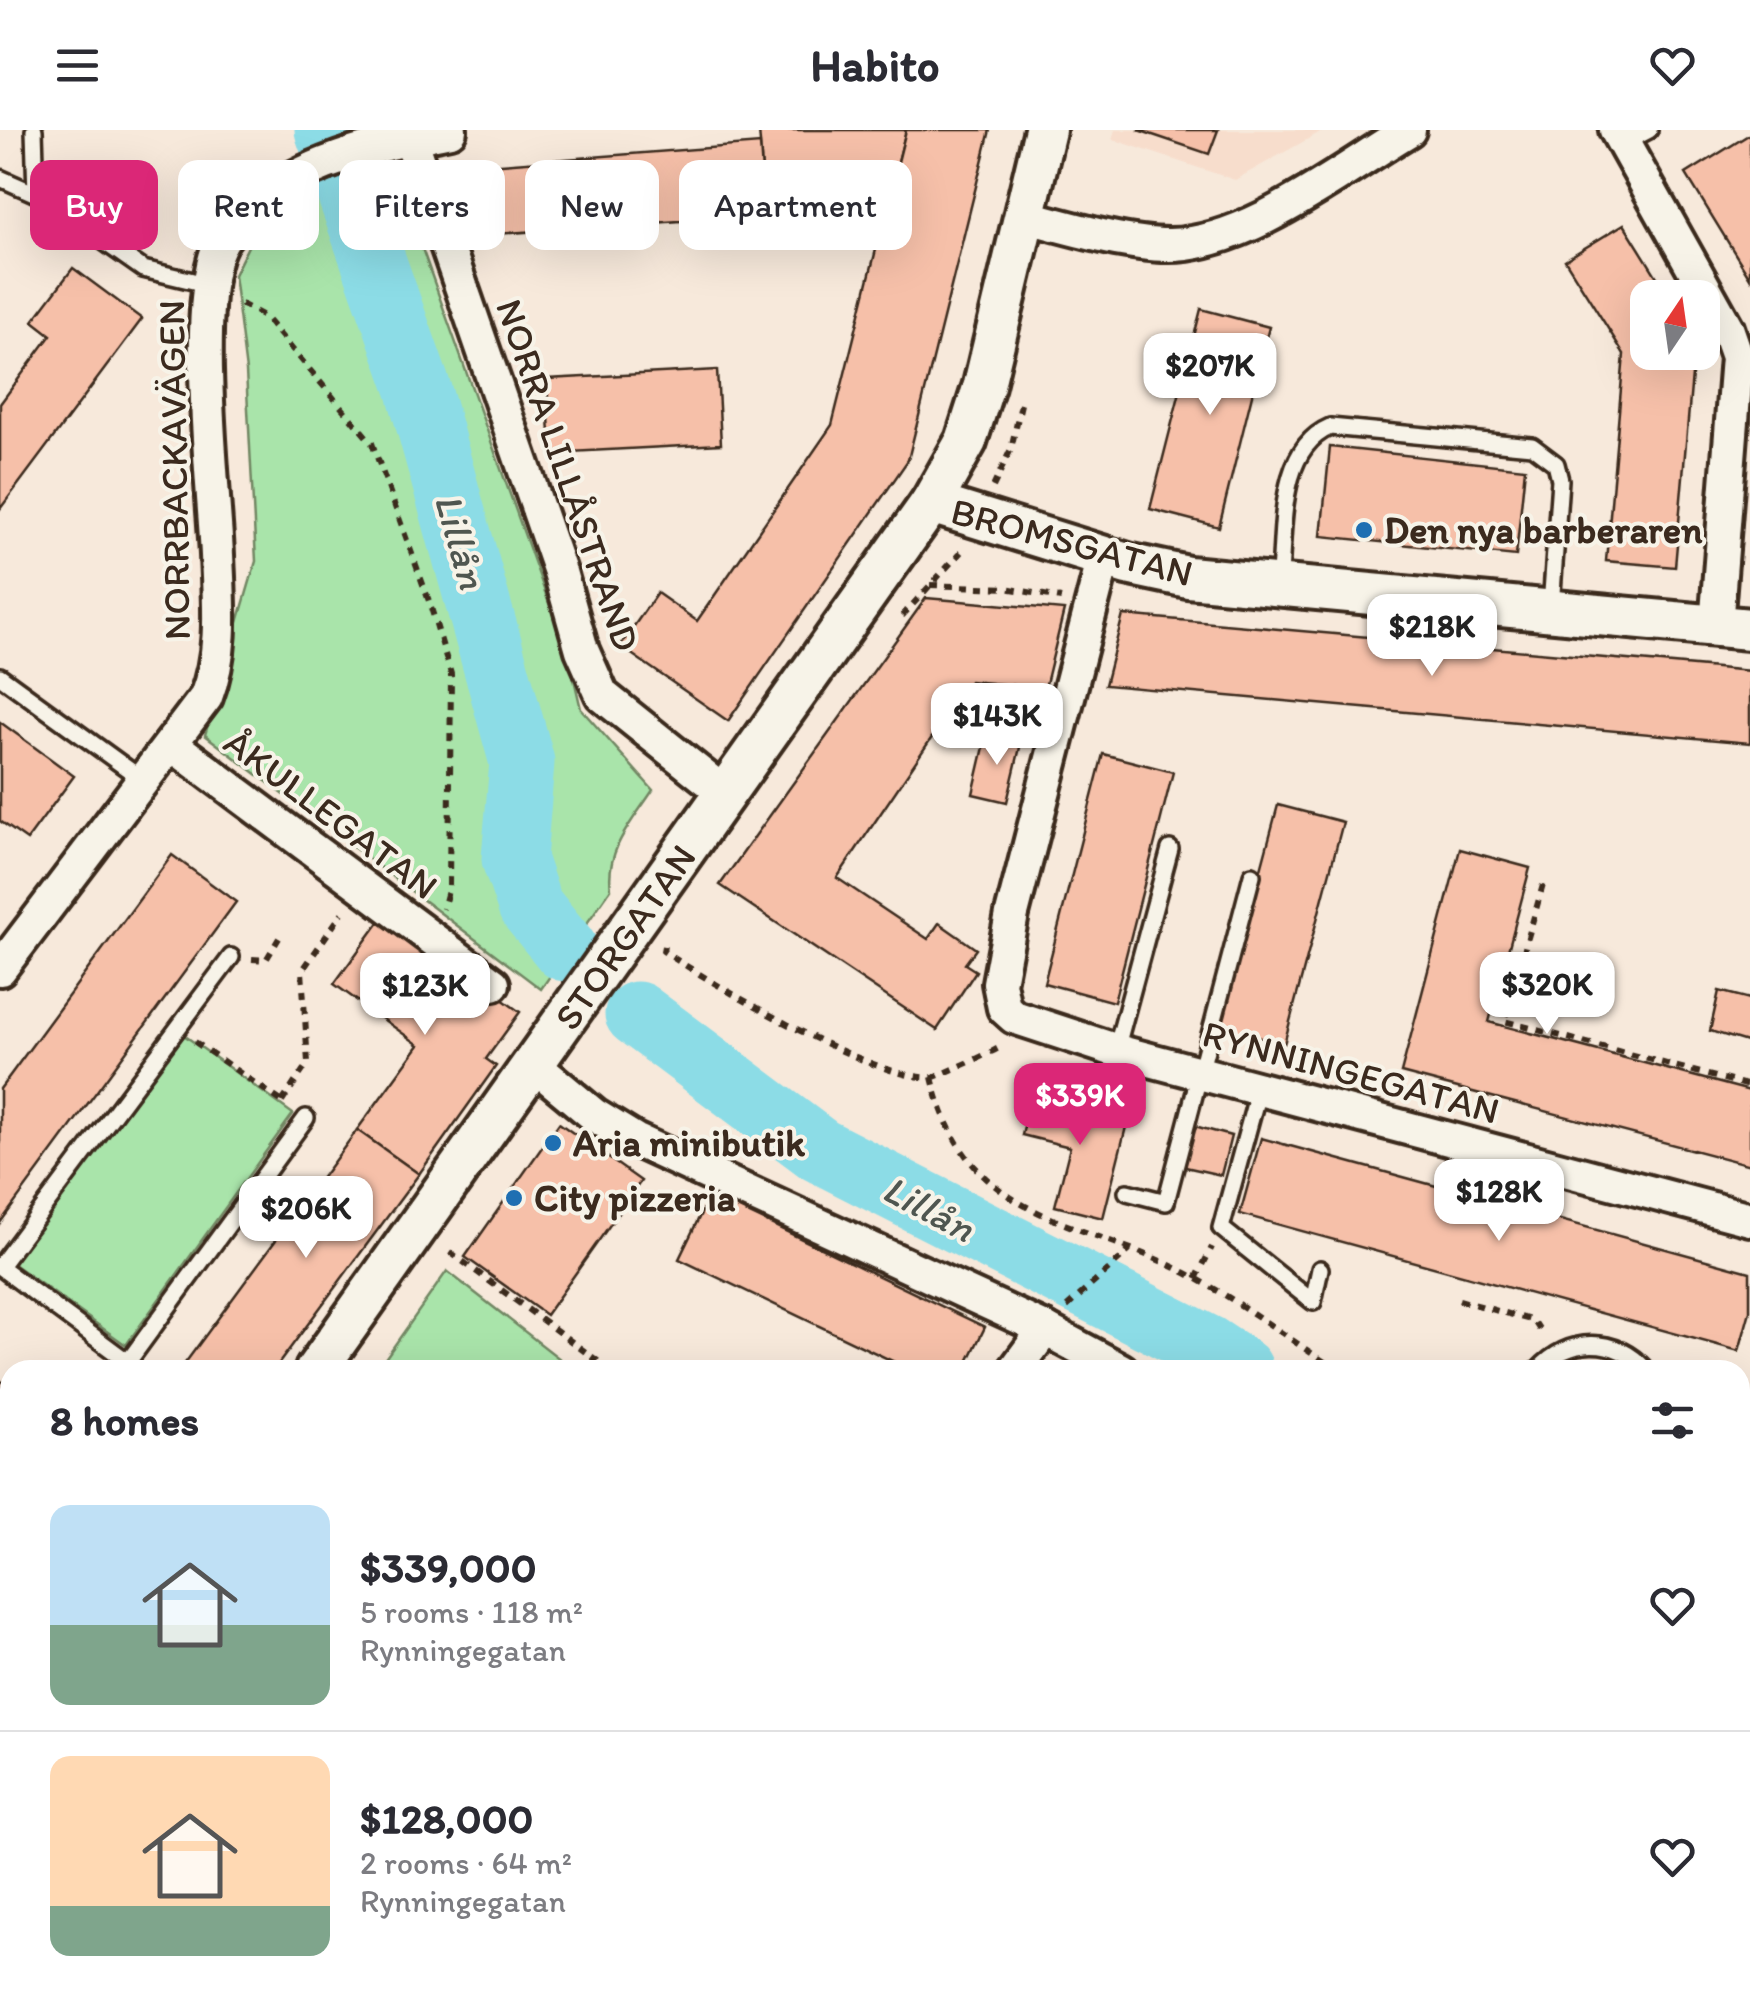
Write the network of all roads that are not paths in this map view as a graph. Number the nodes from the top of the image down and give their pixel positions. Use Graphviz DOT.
graph roads {
  1 [pos="34,130"];
  2 [pos="450,130"];
  3 [pos="1044,130"];
  4 [pos="1409,130"];
  5 [pos="1630,134"];
  6 [pos="399,137"];
  7 [pos="35,160"];
  8 [pos="0,178"];
  9 [pos="30,191"];
  10 [pos="1024,216"];
  11 [pos="116,250"];
  12 [pos="210,286"];
  13 [pos="1740,455"];
  14 [pos="931,503"];
  15 [pos="1104,557"];
  16 [pos="1279,588"];
  17 [pos="1550,612"];
  18 [pos="1733,627"];
  19 [pos="0,676"];
  20 [pos="170,744"];
  21 [pos="143,780"];
  22 [pos="727,794"];
  23 [pos="1170,849"];
  24 [pos="1252,875"];
  25 [pos="230,957"];
  26 [pos="0,968"];
  27 [pos="493,984"];
  28 [pos="1116,1050"];
  29 [pos="535,1066"];
  30 [pos="1198,1072"];
  31 [pos="1259,1089"];
  32 [pos="306,1118"];
  33 [pos="1127,1192"];
  34 [pos="1750,1218"];
  35 [pos="0,1266"];
  36 [pos="1320,1269"];
  37 [pos="1054,1320"];
  38 [pos="118,1360"];
  39 [pos="129,1360"];
  40 [pos="323,1360"];
  41 [pos="1024,1360"];
  42 [pos="1108,1360"];
  43 [pos="1547,1360"];
  44 [pos="1637,1360"];
  1 -- 7 [label="lane"];
  2 -- 6 [label="street, NORRBACKAVÄGEN"];
  3 -- 10 [label="street, STORGATAN"];
  4 -- 10 [label="street"];
  5 -- 13 [label="street"];
  6 -- 12 [label="street, NORRBACKAVÄGEN"];
  6 -- 22 [label="street, NORRA LILLÅSTRAND"];
  8 -- 9 [label="lane"];
  10 -- 14 [label="street, STORGATAN"];
  11 -- 12 [label="lane"];
  12 -- 20 [label="street, NORRBACKAVÄGEN"];
  13 -- 18 [label="street"];
  14 -- 15 [label="street, BROMSGATAN"];
  14 -- 22 [label="street, STORGATAN"];
  15 -- 16 [label="street, BROMSGATAN"];
  15 -- 28 [label="street, RYNNINGEGATAN"];
  16 -- 17 [label="street, BROMSGATAN"];
  16 -- 17 [label="lane"];
  17 -- 18 [label="street, BROMSGATAN"];
  19 -- 21 [label="lane"];
  20 -- 21 [label="street, NORRBACKAVÄGEN"];
  20 -- 27 [label="street, ÅKULLEGATAN"];
  21 -- 26 [label="street, NORRBACKAVÄGEN"];
  22 -- 29 [label="street, STORGATAN"];
  23 -- 28 [label="lane"];
  24 -- 30 [label="lane"];
  25 -- 35 [label="lane"];
  28 -- 30 [label="street, RYNNINGEGATAN"];
  29 -- 37 [label="street"];
  29 -- 40 [label="street, STORGATAN"];
  30 -- 31 [label="street, RYNNINGEGATAN"];
  30 -- 33 [label="lane"];
  31 -- 34 [label="street, RYNNINGEGATAN"];
  31 -- 36 [label="lane"];
  32 -- 39 [label="lane"];
  35 -- 38 [label="lane"];
  37 -- 41 [label="street"];
  37 -- 42 [label="street"];
  43 -- 44 [label="lane"];
}
